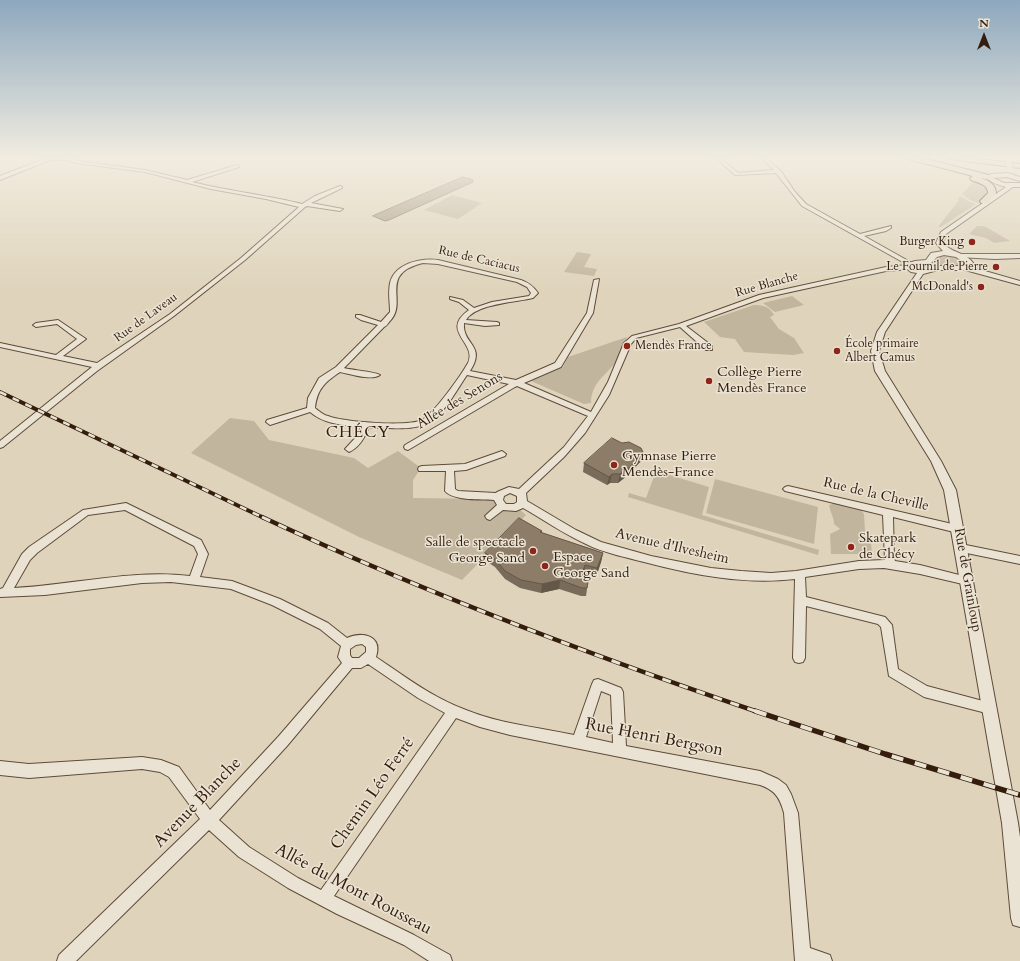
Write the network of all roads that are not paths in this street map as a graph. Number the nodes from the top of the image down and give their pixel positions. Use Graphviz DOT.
graph roads {
  1 [pos="289,202"];
  2 [pos="309,202"];
  3 [pos="800,202"];
  4 [pos="983,202"];
  5 [pos="987,202"];
  6 [pos="304,205"];
  7 [pos="340,209"];
  8 [pos="889,227"];
  9 [pos="858,236"];
  10 [pos="417,254"];
  11 [pos="936,254"];
  12 [pos="952,254"];
  13 [pos="960,256"];
  14 [pos="1020,256"];
  15 [pos="995,257"];
  16 [pos="418,262"];
  17 [pos="910,265"];
  18 [pos="968,265"];
  19 [pos="920,272"];
  20 [pos="597,280"];
  21 [pos="1020,283"];
  22 [pos="452,298"];
  23 [pos="473,310"];
  24 [pos="358,316"];
  25 [pos="461,321"];
  26 [pos="497,324"];
  27 [pos="36,325"];
  28 [pos="384,325"];
  29 [pos="681,325"];
  30 [pos="0,345"];
  31 [pos="709,348"];
  32 [pos="59,356"];
  33 [pos="99,366"];
  34 [pos="339,369"];
  35 [pos="465,372"];
  36 [pos="376,375"];
  37 [pos="517,383"];
  38 [pos="311,409"];
  39 [pos="592,415"];
  40 [pos="270,422"];
  41 [pos="366,424"];
  42 [pos="0,445"];
  43 [pos="408,447"];
  44 [pos="348,449"];
  45 [pos="502,454"];
  46 [pos="450,468"];
  47 [pos="422,469"];
  48 [pos="788,489"];
  49 [pos="520,493"];
  50 [pos="493,496"];
  51 [pos="522,503"];
  52 [pos="502,506"];
  53 [pos="888,512"];
  54 [pos="490,516"];
  55 [pos="958,529"];
  56 [pos="961,548"];
  57 [pos="1020,560"];
  58 [pos="891,565"];
  59 [pos="799,575"];
  60 [pos="194,580"];
  61 [pos="967,581"];
  62 [pos="3,593"];
  63 [pos="801,600"];
  64 [pos="347,644"];
  65 [pos="368,658"];
  66 [pos="799,658"];
  67 [pos="349,663"];
  68 [pos="990,708"];
  69 [pos="454,710"];
  70 [pos="578,741"];
  71 [pos="620,750"];
  72 [pos="0,768"];
  73 [pos="209,820"];
  74 [pos="1015,824"];
  75 [pos="323,898"];
  76 [pos="1020,918"];
  77 [pos="803,957"];
  78 [pos="65,961"];
  79 [pos="444,961"];
  80 [pos="824,961"];
  1 -- 6 [label="street"];
  2 -- 6 [label="street, Rue de Laveau"];
  3 -- 9 [label="street"];
  4 -- 11 [label="street"];
  5 -- 12 [label="street"];
  6 -- 7 [label="street"];
  6 -- 33 [label="street, Rue de Laveau"];
  8 -- 9 [label="street"];
  9 -- 17 [label="street"];
  10 -- 16 [label="street"];
  11 -- 12 [label="street"];
  11 -- 17 [label="street"];
  12 -- 13 [label="street"];
  13 -- 15 [label="street"];
  13 -- 18 [label="street"];
  14 -- 15 [label="street"];
  15 -- 18 [label="street"];
  16 -- 23 [label="street, Rue de Caciacus"];
  16 -- 28 [label="street"];
  17 -- 19 [label="street"];
  17 -- 29 [label="street, Rue Blanche"];
  18 -- 19 [label="street"];
  18 -- 21 [label="street"];
  19 -- 55 [label="street, Rue de Grainloup"];
  20 -- 37 [label="street"];
  22 -- 23 [label="street"];
  23 -- 25 [label="street, Rue de Caciacus"];
  24 -- 28 [label="street"];
  25 -- 26 [label="street"];
  25 -- 35 [label="street"];
  27 -- 32 [label="street"];
  28 -- 34 [label="street"];
  29 -- 31 [label="street"];
  29 -- 39 [label="street, Rue Blanche"];
  30 -- 32 [label="street"];
  32 -- 33 [label="street"];
  33 -- 42 [label="street, Rue de Laveau"];
  34 -- 36 [label="street"];
  34 -- 38 [label="street"];
  35 -- 37 [label="street"];
  35 -- 41 [label="street"];
  37 -- 39 [label="street, Allée des Senons"];
  37 -- 43 [label="street, Allée des Senons"];
  38 -- 40 [label="street"];
  38 -- 41 [label="street"];
  39 -- 49 [label="street"];
  41 -- 44 [label="street"];
  45 -- 46 [label="street"];
  46 -- 47 [label="street"];
  46 -- 50 [label="street"];
  48 -- 53 [label="street, Rue de la Cheville"];
  49 -- 50 [label="street"];
  49 -- 51 [label="street"];
  50 -- 52 [label="street"];
  51 -- 52 [label="street"];
  51 -- 59 [label="street, Avenue d'Ilvesheim"];
  52 -- 54 [label="street"];
  53 -- 55 [label="street, Rue de la Cheville"];
  53 -- 58 [label="street"];
  55 -- 56 [label="street, Rue de Grainloup"];
  56 -- 57 [label="street"];
  56 -- 61 [label="street, Rue de Grainloup"];
  58 -- 59 [label="street, Avenue d'Ilvesheim"];
  58 -- 61 [label="street, Avenue d'Ilvesheim"];
  59 -- 63 [label="street"];
  60 -- 62 [label="street"];
  60 -- 62 [label="street"];
  60 -- 64 [label="street"];
  61 -- 68 [label="street, Rue de Grainloup"];
  63 -- 66 [label="street"];
  63 -- 68 [label="street"];
  64 -- 65 [label="street"];
  64 -- 67 [label="street"];
  65 -- 67 [label="street"];
  65 -- 69 [label="street, Rue Henri Bergson"];
  67 -- 73 [label="street, Avenue Blanche"];
  68 -- 74 [label="street, Rue de Grainloup"];
  69 -- 70 [label="street, Rue Henri Bergson"];
  69 -- 75 [label="street, Chemin Léo Ferré"];
  70 -- 71 [label="street, Rue Henri Bergson"];
  70 -- 71 [label="street"];
  71 -- 77 [label="street, Rue Henri Bergson"];
  72 -- 73 [label="street, Allée du Mont Rousseau"];
  73 -- 75 [label="street, Allée du Mont Rousseau"];
  73 -- 78 [label="street, Avenue Blanche"];
  74 -- 76 [label="street, Rue de Grainloup"];
  75 -- 79 [label="street, Allée du Mont Rousseau"];
  77 -- 80 [label="street"];
}
